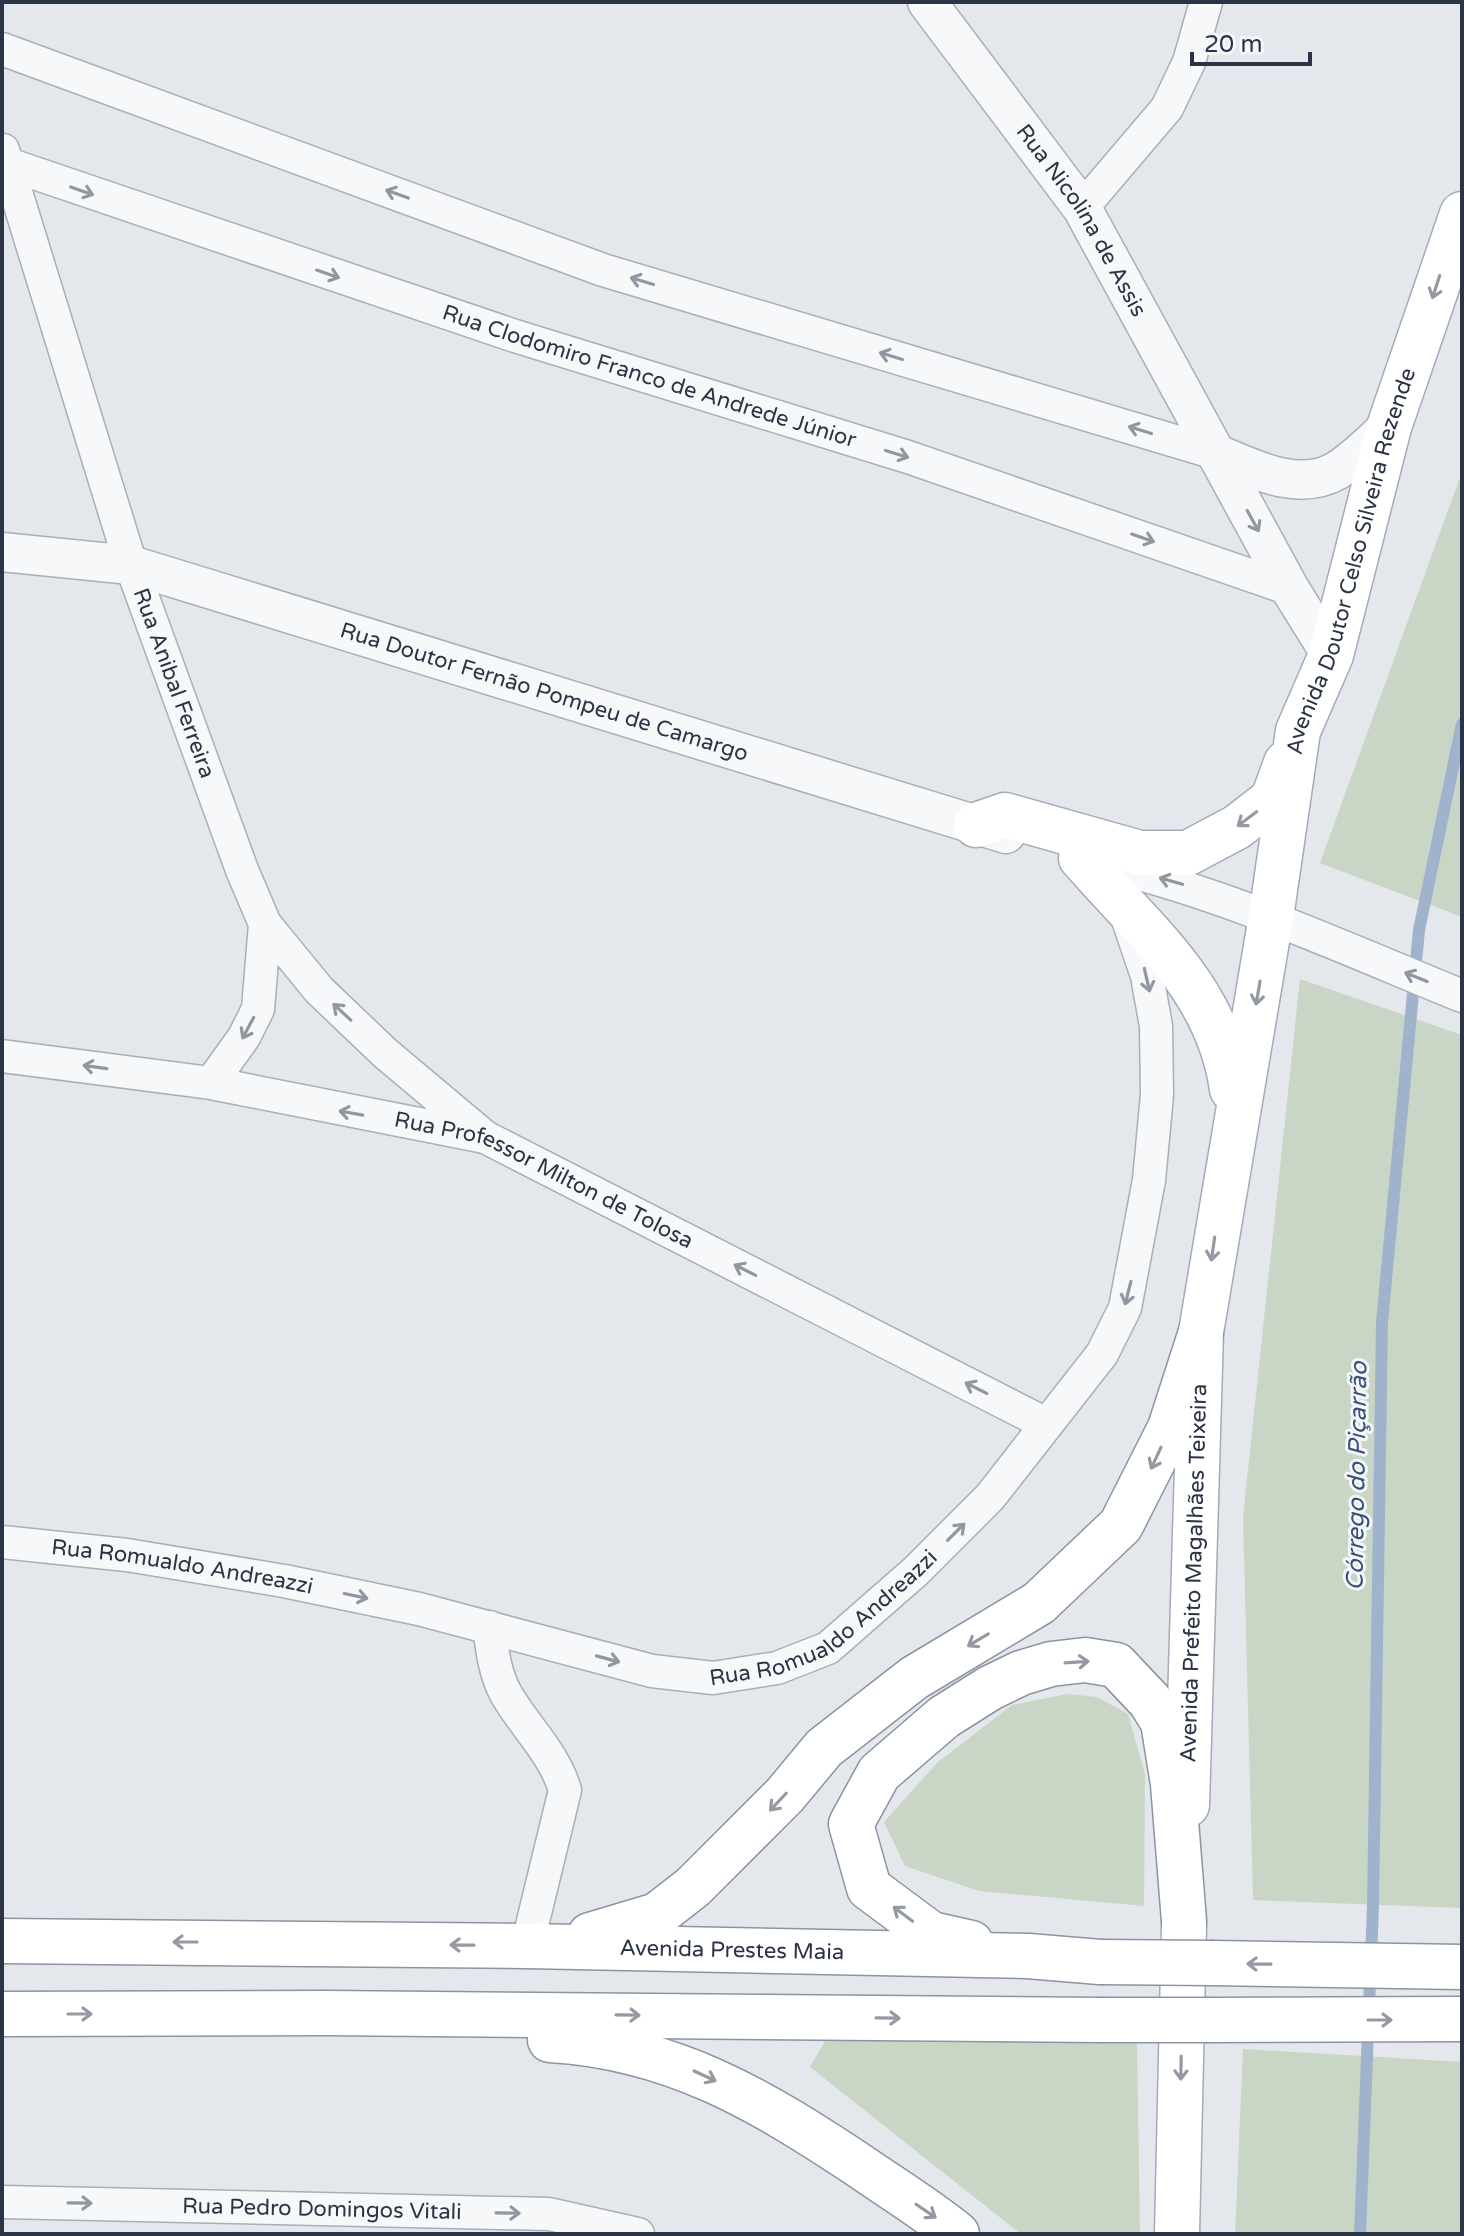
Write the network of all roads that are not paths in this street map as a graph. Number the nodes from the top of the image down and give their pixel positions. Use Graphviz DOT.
graph roads {
  1 [pos="927,2"];
  2 [pos="1206,2"];
  3 [pos="2,49"];
  4 [pos="4,159"];
  5 [pos="1082,208"];
  6 [pos="1462,214"];
  7 [pos="1389,427"];
  8 [pos="1215,453"];
  9 [pos="2,552"];
  10 [pos="131,565"];
  11 [pos="1290,589"];
  12 [pos="1331,655"];
  13 [pos="1298,731"];
  14 [pos="976,825"];
  15 [pos="1081,858"];
  16 [pos="1123,906"];
  17 [pos="1271,917"];
  18 [pos="265,924"];
  19 [pos="1462,996"];
  20 [pos="2,1056"];
  21 [pos="211,1083"];
  22 [pos="1236,1119"];
  23 [pos="485,1137"];
  24 [pos="1201,1332"];
  25 [pos="1046,1424"];
  26 [pos="2,1542"];
  27 [pos="489,1627"];
  28 [pos="1184,1921"];
  29 [pos="2,1941"];
  30 [pos="532,1946"];
  31 [pos="1028,1956"];
  32 [pos="1460,1967"];
  33 [pos="326,2013"];
  34 [pos="2,2014"];
  35 [pos="1462,2019"];
  36 [pos="2,2202"];
  37 [pos="638,2234"];
  38 [pos="957,2234"];
  39 [pos="1177,2234"];
  1 -- 5 [label="street, Rua Nicolina de Assis"];
  2 -- 5 [label="street"];
  8 -- 3 [label="street, one-way"];
  4 -- 10 [label="street, Rua Anibal Ferreira"];
  4 -- 11 [label="street, Rua Clodomiro Franco de Andrede Júnior, one-way"];
  5 -- 8 [label="street, Rua Nicolina de Assis"];
  6 -- 7 [label="main road, Avenida Doutor Celso Silveira Rezende, one-way"];
  7 -- 8 [label="street"];
  7 -- 12 [label="main road, Avenida Doutor Celso Silveira Rezende"];
  8 -- 11 [label="street, Rua Nicolina de Assis, one-way"];
  9 -- 10 [label="street, Rua Doutor Fernão Pompeu de Camargo"];
  10 -- 14 [label="street, Rua Doutor Fernão Pompeu de Camargo"];
  10 -- 18 [label="street, Rua Anibal Ferreira"];
  11 -- 12 [label="street, Rua Nicolina de Assis"];
  12 -- 13 [label="main road, Avenida Doutor Celso Silveira Rezende"];
  13 -- 14 [label="main road, one-way"];
  13 -- 17 [label="main road, Avenida Doutor Celso Silveira Rezende"];
  14 -- 15 [label="street, Rua Doutor Fernão Pompeu de Camargo"];
  15 -- 16 [label="main road"];
  17 -- 15 [label="street, one-way"];
  16 -- 22 [label="main road"];
  16 -- 25 [label="street, Rua Romualdo Andreazzi, one-way"];
  19 -- 17 [label="street, one-way"];
  17 -- 22 [label="main road, Avenida Prefeito Magalhães Teixeira, one-way"];
  18 -- 21 [label="street, one-way"];
  23 -- 18 [label="street, Rua Anibal Ferreira, one-way"];
  21 -- 20 [label="street, Rua Professor Milton de Tolosa, one-way"];
  23 -- 21 [label="street, Rua Professor Milton de Tolosa, one-way"];
  22 -- 24 [label="main road, Avenida Prefeito Magalhães Teixeira, one-way"];
  25 -- 23 [label="street, Rua Professor Milton de Tolosa, one-way"];
  24 -- 28 [label="main road, Avenida Prefeito Magalhães Teixeira"];
  24 -- 30 [label="main road, one-way"];
  27 -- 25 [label="street, Rua Romualdo Andreazzi, one-way"];
  26 -- 27 [label="street, Rua Romualdo Andreazzi, one-way"];
  27 -- 30 [label="street"];
  31 -- 28 [label="main road, one-way"];
  28 -- 39 [label="main road, Avenida Prefeito Magalhães Teixeira, one-way"];
  30 -- 29 [label="main road, Avenida Prestes Maia, one-way"];
  30 -- 31 [label="main road, Avenida Prestes Maia"];
  32 -- 31 [label="main road, Avenida Prestes Maia, one-way, bridge"];
  34 -- 33 [label="main road, one-way"];
  33 -- 35 [label="main road, one-way, bridge"];
  33 -- 38 [label="main road, one-way"];
  36 -- 37 [label="street, Rua Pedro Domingos Vitali, one-way"];
}
